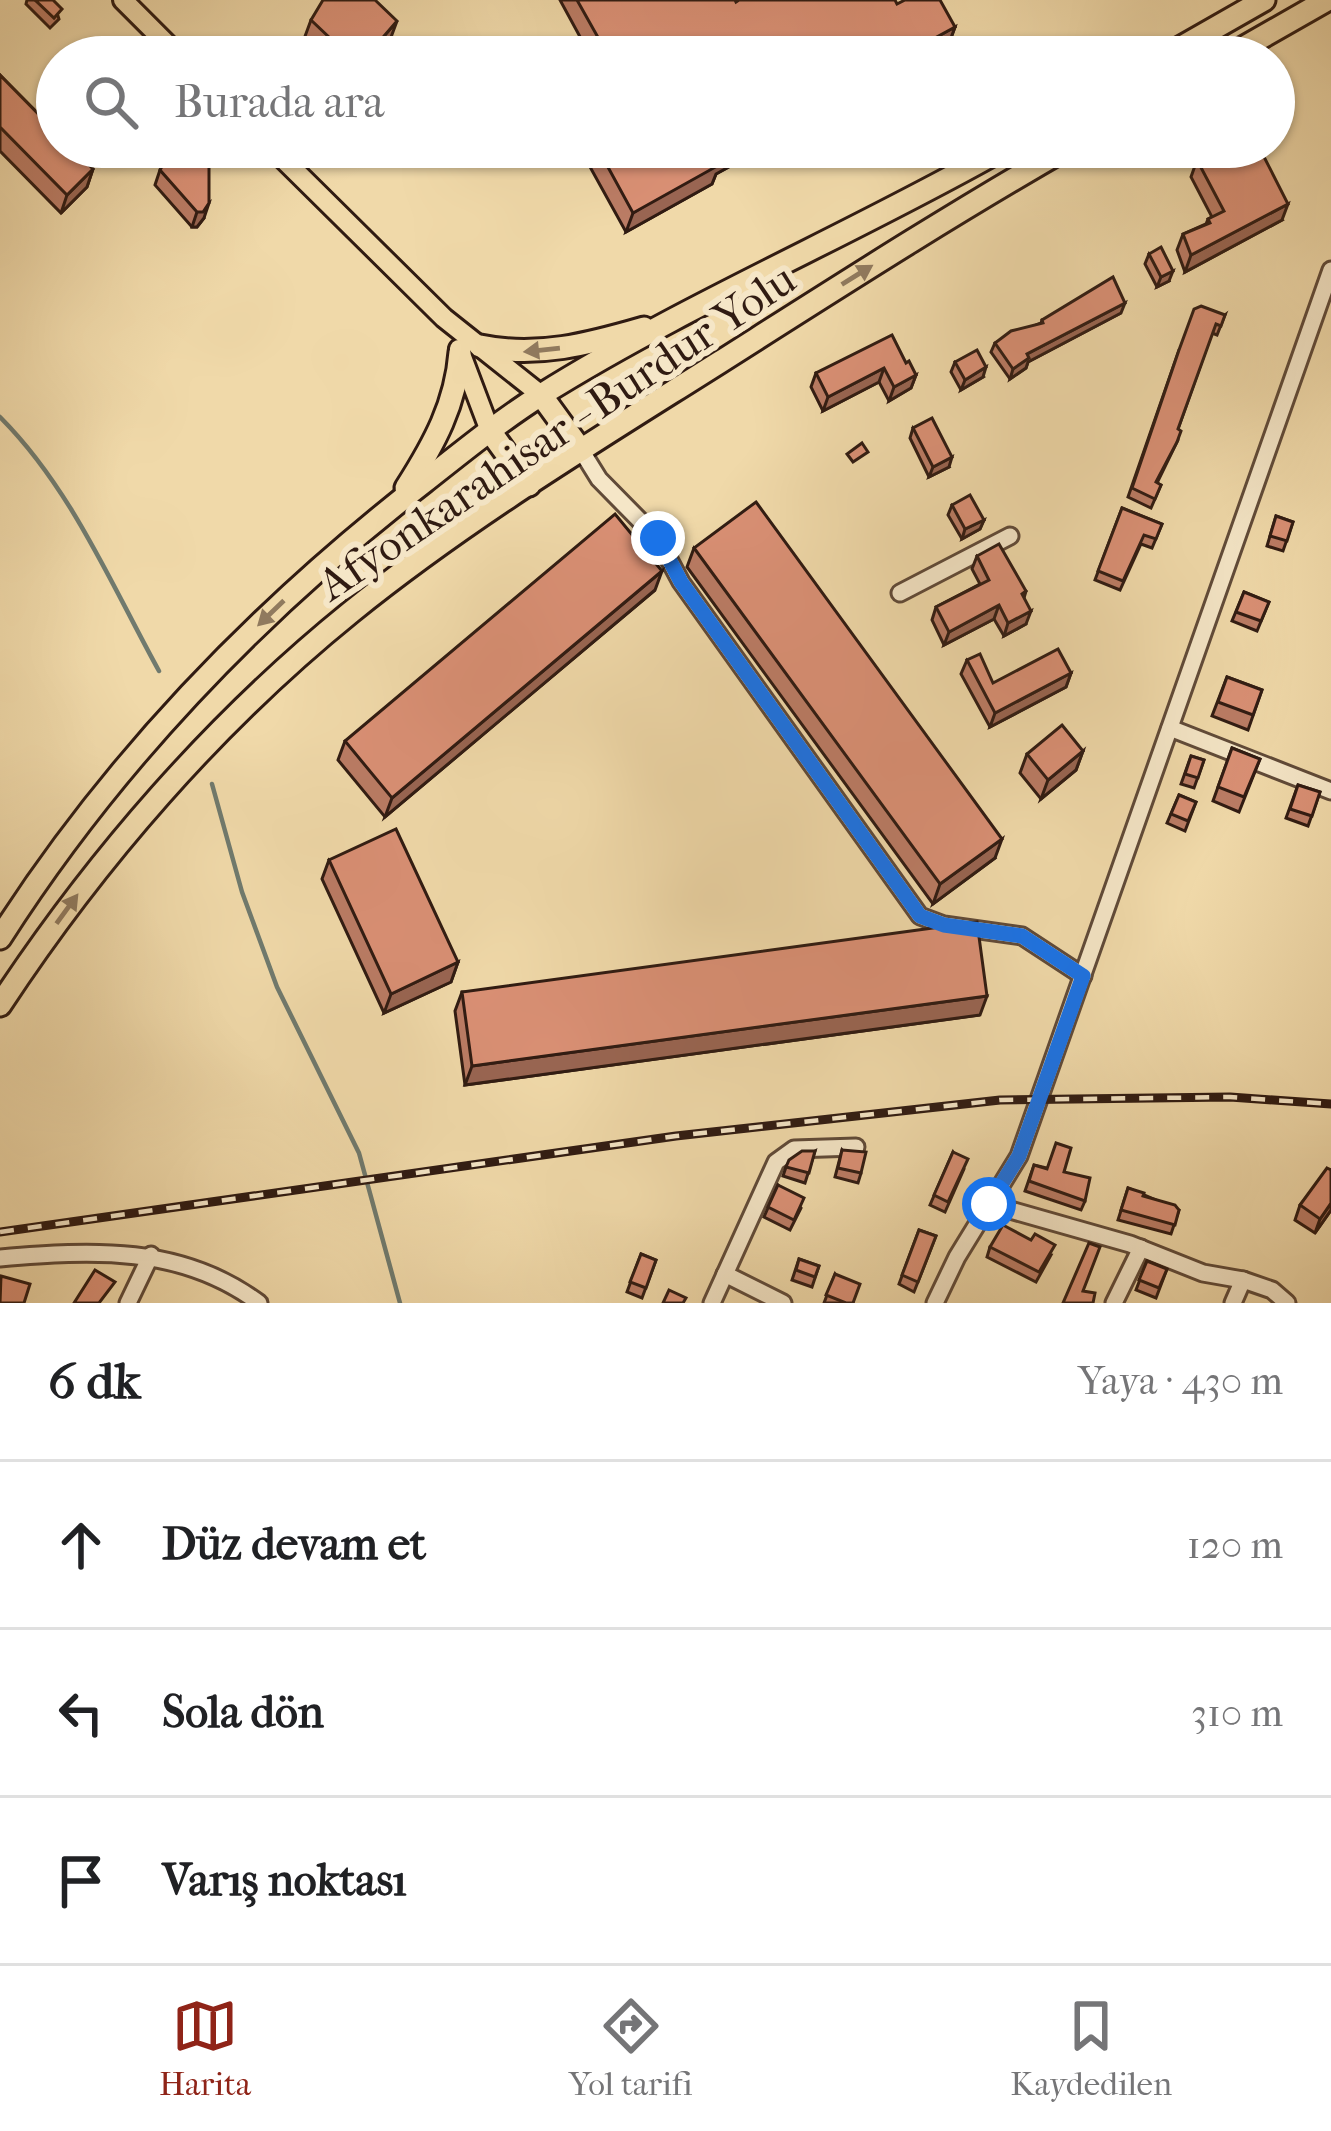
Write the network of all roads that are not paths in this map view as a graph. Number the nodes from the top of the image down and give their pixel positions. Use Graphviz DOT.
graph roads {
  1 [pos="123,0"];
  2 [pos="1264,0"];
  3 [pos="1327,0"];
  4 [pos="159,36"];
  5 [pos="1201,36"];
  6 [pos="1264,36"];
  7 [pos="292,168"];
  8 [pos="966,168"];
  9 [pos="1032,168"];
  10 [pos="1331,270"];
  11 [pos="685,316"];
  12 [pos="470,349"];
  13 [pos="541,395"];
  14 [pos="490,430"];
  15 [pos="581,450"];
  16 [pos="530,485"];
  17 [pos="396,504"];
  18 [pos="1010,536"];
  19 [pos="900,592"];
  20 [pos="1170,728"];
  21 [pos="1331,791"];
  22 [pos="0,938"];
  23 [pos="1083,976"];
  24 [pos="0,1004"];
  25 [pos="856,1147"];
  26 [pos="989,1204"];
  27 [pos="1141,1248"];
  28 [pos="151,1255"];
  29 [pos="0,1258"];
  30 [pos="725,1274"];
  31 [pos="1243,1280"];
  32 [pos="128,1303"];
  33 [pos="259,1303"];
  34 [pos="712,1303"];
  35 [pos="783,1303"];
  36 [pos="935,1303"];
  37 [pos="1114,1303"];
  38 [pos="1233,1303"];
  39 [pos="1287,1303"];
  1 -- 4 [label="main road"];
  2 -- 5 [label="highway"];
  3 -- 6 [label="highway"];
  7 -- 12 [label="main road"];
  8 -- 11 [label="highway, Afyonkarahisar - Burdur Yolu"];
  15 -- 9 [label="highway, Afyonkarahisar - Burdur Yolu, one-way"];
  10 -- 20 [label="street"];
  11 -- 12 [label="highway, one-way"];
  11 -- 13 [label="highway, Afyonkarahisar - Burdur Yolu"];
  12 -- 13 [label="main road"];
  12 -- 14 [label="main road"];
  12 -- 17 [label="highway"];
  13 -- 14 [label="highway, Afyonkarahisar - Burdur Yolu"];
  13 -- 15 [label="highway"];
  14 -- 16 [label="highway"];
  14 -- 17 [label="highway, Afyonkarahisar - Burdur Yolu"];
  15 -- 16 [label="highway, Afyonkarahisar - Burdur Yolu"];
  15 -- 23 [label="street"];
  24 -- 16 [label="highway, Afyonkarahisar - Burdur Yolu, one-way"];
  17 -- 22 [label="highway, Afyonkarahisar - Burdur Yolu, one-way"];
  18 -- 19 [label="street"];
  20 -- 21 [label="street"];
  20 -- 23 [label="street"];
  23 -- 26 [label="street"];
  25 -- 30 [label="street"];
  26 -- 27 [label="street"];
  26 -- 36 [label="street"];
  27 -- 31 [label="street"];
  27 -- 37 [label="street"];
  28 -- 29 [label="street"];
  28 -- 32 [label="street"];
  28 -- 33 [label="street"];
  30 -- 34 [label="street"];
  30 -- 35 [label="street"];
  31 -- 38 [label="street"];
  31 -- 39 [label="street"];
}
